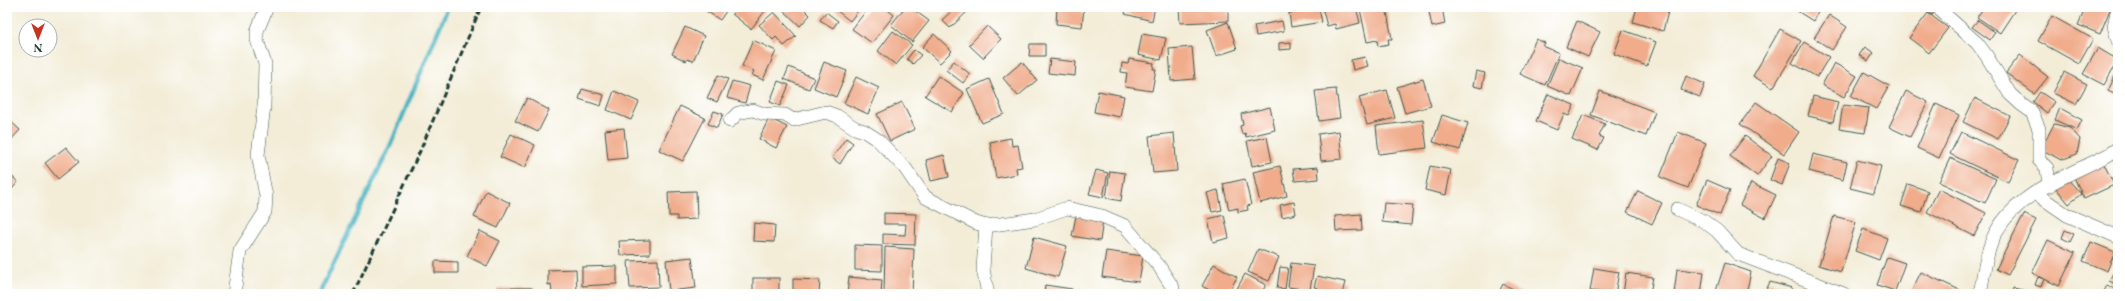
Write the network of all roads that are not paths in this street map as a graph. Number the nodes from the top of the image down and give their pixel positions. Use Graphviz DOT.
graph roads {
  1 [pos="267,7"];
  2 [pos="2118,7"];
  3 [pos="1940,10"];
  4 [pos="2118,41"];
  5 [pos="730,121"];
  6 [pos="2118,148"];
  7 [pos="2049,186"];
  8 [pos="2035,193"];
  9 [pos="1677,209"];
  10 [pos="986,226"];
  11 [pos="2118,237"];
  12 [pos="1176,292"];
  13 [pos="234,294"];
  14 [pos="988,294"];
  15 [pos="1844,294"];
  16 [pos="1980,294"];
  1 -- 13 [label="street"];
  2 -- 4 [label="street"];
  3 -- 7 [label="street"];
  5 -- 10 [label="street"];
  6 -- 7 [label="street"];
  7 -- 8 [label="street"];
  8 -- 11 [label="street"];
  8 -- 16 [label="street"];
  9 -- 15 [label="street"];
  10 -- 12 [label="street"];
  10 -- 14 [label="street"];
}
